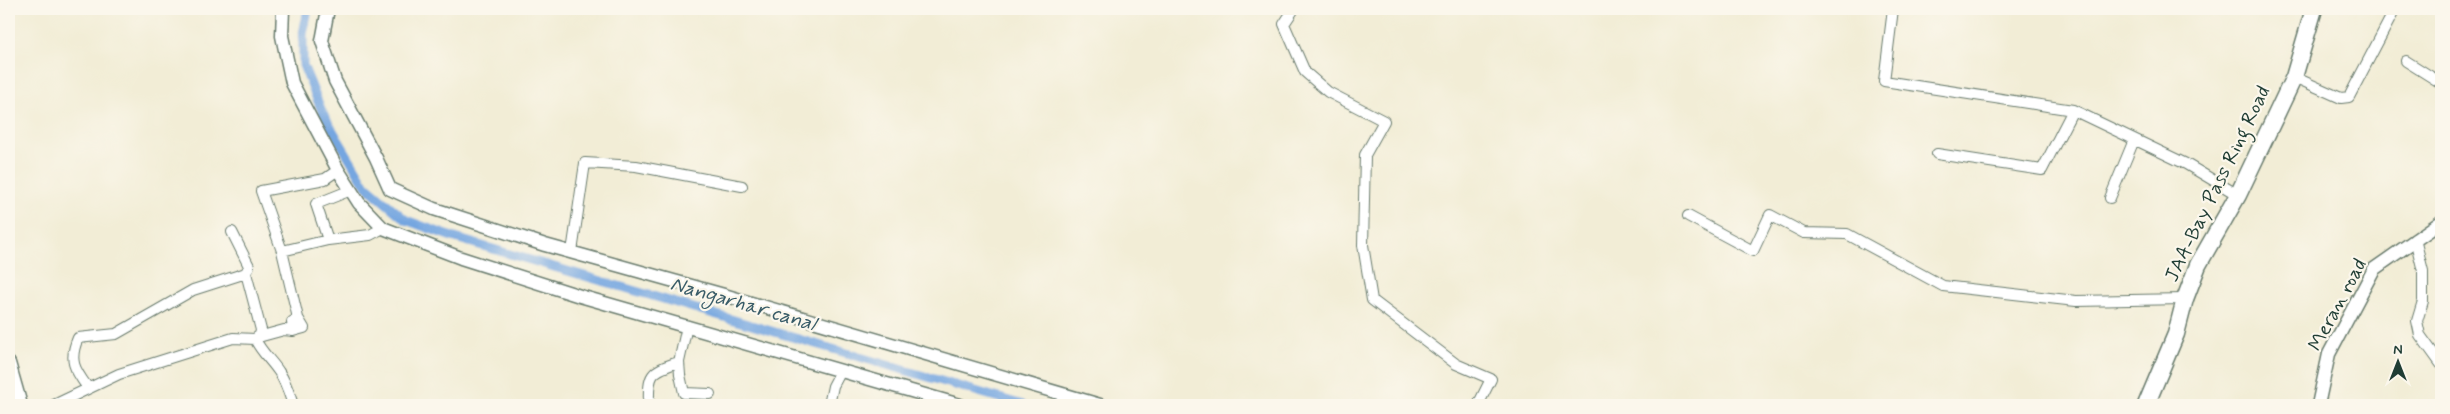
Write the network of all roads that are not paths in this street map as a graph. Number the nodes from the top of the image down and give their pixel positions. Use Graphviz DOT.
graph roads {
  1 [pos="283,9"];
  2 [pos="328,9"];
  3 [pos="1294,9"];
  4 [pos="1893,9"];
  5 [pos="2314,9"];
  6 [pos="2392,14"];
  7 [pos="2406,61"];
  8 [pos="2294,77"];
  9 [pos="2441,83"];
  10 [pos="2073,110"];
  11 [pos="2134,140"];
  12 [pos="1937,154"];
  13 [pos="338,170"];
  14 [pos="742,186"];
  15 [pos="351,190"];
  16 [pos="2238,195"];
  17 [pos="2110,198"];
  18 [pos="1688,216"];
  19 [pos="2441,222"];
  20 [pos="383,228"];
  21 [pos="232,232"];
  22 [pos="2415,239"];
  23 [pos="328,240"];
  24 [pos="282,251"];
  25 [pos="572,252"];
  26 [pos="246,273"];
  27 [pos="2185,299"];
  28 [pos="687,326"];
  29 [pos="258,337"];
  30 [pos="679,362"];
  31 [pos="9,363"];
  32 [pos="2441,364"];
  33 [pos="841,371"];
  34 [pos="88,388"];
  35 [pos="710,394"];
  36 [pos="21,405"];
  37 [pos="54,405"];
  38 [pos="293,405"];
  39 [pos="649,405"];
  40 [pos="828,405"];
  41 [pos="960,405"];
  42 [pos="1100,405"];
  43 [pos="1478,405"];
  44 [pos="2146,405"];
  45 [pos="2318,405"];
  1 -- 13 [label="street"];
  2 -- 25 [label="street"];
  3 -- 43 [label="street"];
  4 -- 10 [label="street"];
  5 -- 8 [label="highway, JAA-Bay Pass Ring Road"];
  6 -- 8 [label="street"];
  7 -- 9 [label="street"];
  8 -- 16 [label="highway, JAA-Bay Pass Ring Road"];
  10 -- 11 [label="street"];
  10 -- 12 [label="street"];
  11 -- 16 [label="street"];
  11 -- 17 [label="street"];
  13 -- 15 [label="street"];
  13 -- 24 [label="street"];
  14 -- 25 [label="street"];
  15 -- 20 [label="street"];
  15 -- 23 [label="street"];
  16 -- 27 [label="highway, JAA-Bay Pass Ring Road"];
  18 -- 27 [label="street"];
  19 -- 22 [label="street, Meran road"];
  20 -- 23 [label="street"];
  20 -- 28 [label="street"];
  21 -- 26 [label="street"];
  22 -- 32 [label="street"];
  22 -- 45 [label="street, Meran road"];
  23 -- 24 [label="street"];
  24 -- 29 [label="street"];
  25 -- 42 [label="street"];
  26 -- 29 [label="street"];
  26 -- 34 [label="street"];
  27 -- 44 [label="highway, JAA-Bay Pass Ring Road"];
  28 -- 30 [label="street"];
  28 -- 33 [label="street"];
  29 -- 34 [label="street"];
  29 -- 38 [label="street"];
  30 -- 35 [label="street"];
  30 -- 39 [label="street"];
  31 -- 36 [label="street"];
  33 -- 40 [label="street"];
  33 -- 41 [label="street"];
  34 -- 37 [label="street"];
}
